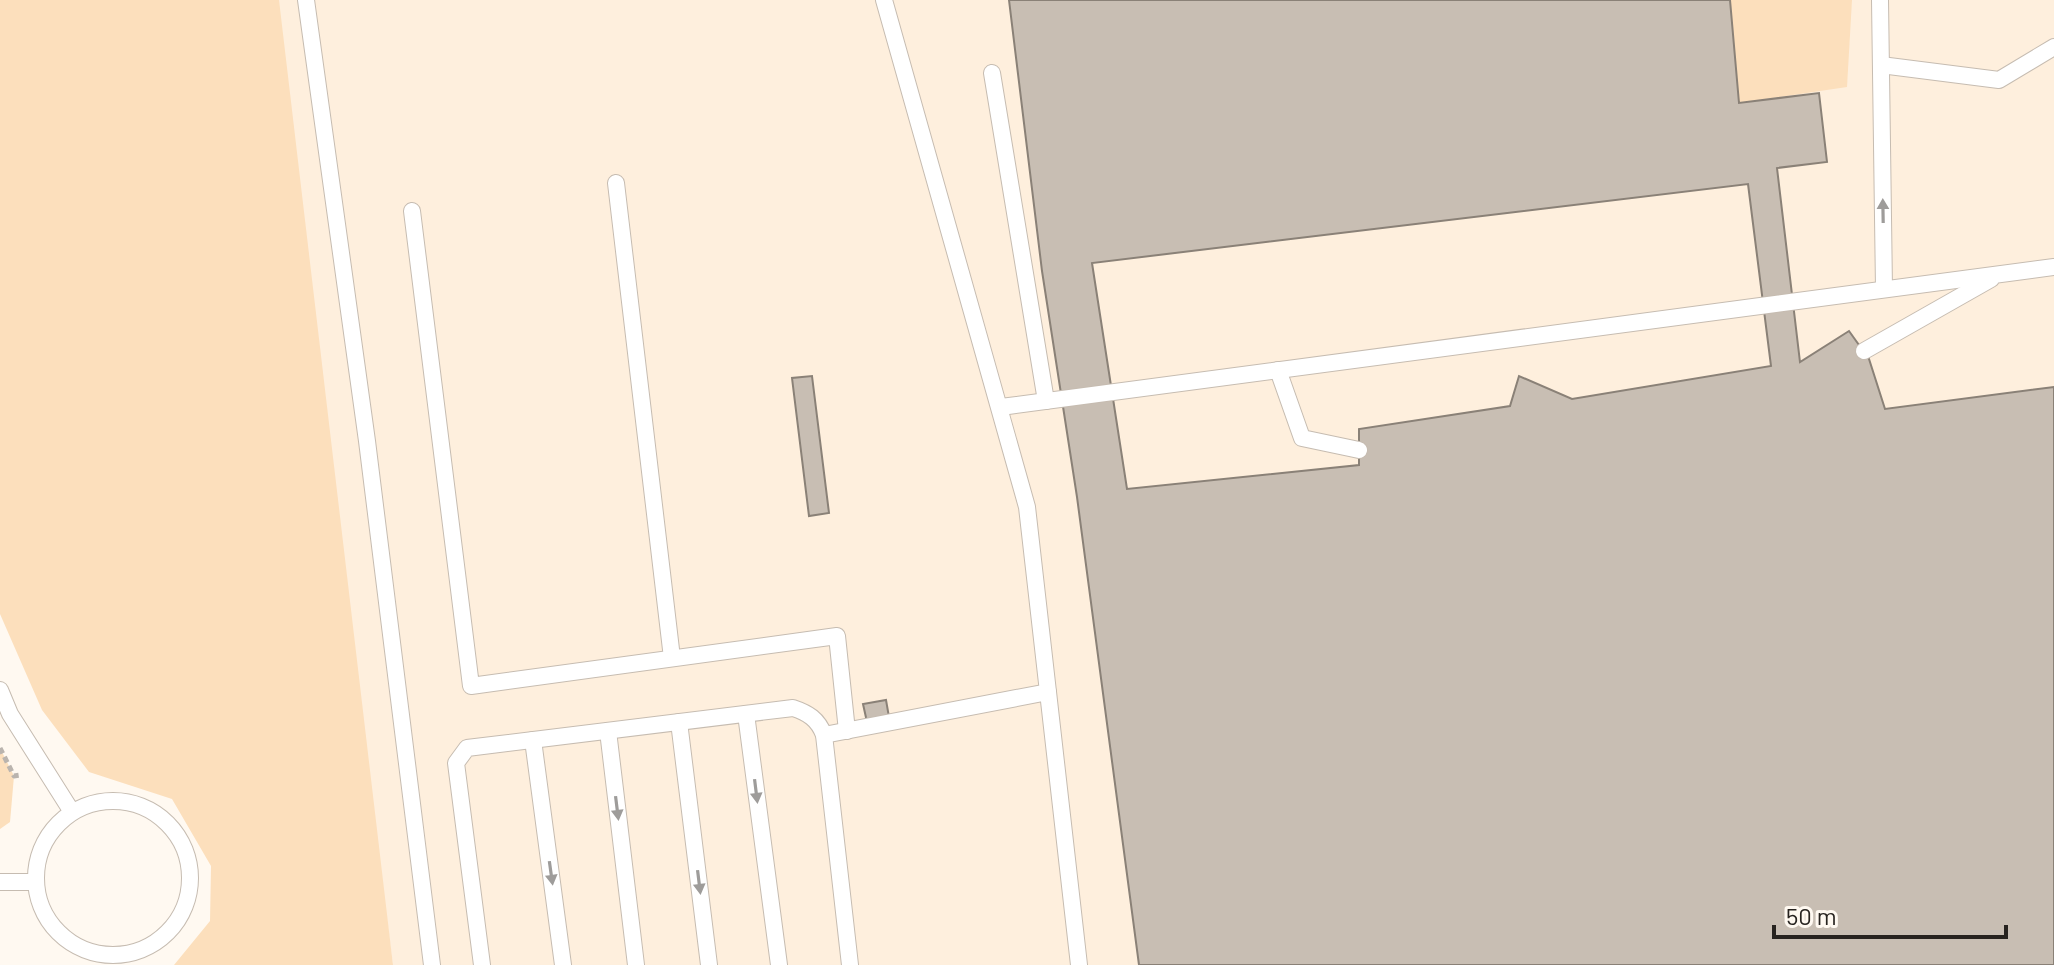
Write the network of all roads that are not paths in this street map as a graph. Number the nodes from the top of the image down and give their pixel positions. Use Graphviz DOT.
graph roads {
  1 [pos="306,0"];
  2 [pos="884,0"];
  3 [pos="1880,0"];
  4 [pos="2054,47"];
  5 [pos="1881,65"];
  6 [pos="992,73"];
  7 [pos="616,183"];
  8 [pos="412,211"];
  9 [pos="2054,267"];
  10 [pos="1999,274"];
  11 [pos="1884,289"];
  12 [pos="1864,351"];
  13 [pos="1278,370"];
  14 [pos="1046,401"];
  15 [pos="1001,407"];
  16 [pos="1359,450"];
  17 [pos="672,658"];
  18 [pos="0,690"];
  19 [pos="1048,692"];
  20 [pos="746,714"];
  21 [pos="679,722"];
  22 [pos="608,731"];
  23 [pos="847,731"];
  24 [pos="824,735"];
  25 [pos="533,740"];
  26 [pos="72,812"];
  27 [pos="0,882"];
  28 [pos="35,882"];
  29 [pos="115,960"];
  30 [pos="432,965"];
  31 [pos="482,965"];
  32 [pos="563,965"];
  33 [pos="636,965"];
  34 [pos="709,965"];
  35 [pos="779,965"];
  36 [pos="850,965"];
  37 [pos="1079,965"];
  1 -- 30 [label="lane"];
  2 -- 15 [label="lane"];
  3 -- 5 [label="lane"];
  4 -- 5 [label="lane"];
  11 -- 5 [label="lane, one-way"];
  6 -- 14 [label="lane"];
  7 -- 17 [label="lane"];
  8 -- 17 [label="lane"];
  9 -- 10 [label="lane"];
  10 -- 11 [label="lane"];
  10 -- 12 [label="lane"];
  11 -- 13 [label="lane"];
  13 -- 14 [label="lane"];
  13 -- 16 [label="lane"];
  14 -- 15 [label="lane"];
  15 -- 19 [label="lane"];
  17 -- 23 [label="lane"];
  18 -- 26 [label="lane"];
  19 -- 23 [label="lane"];
  19 -- 37 [label="lane"];
  20 -- 21 [label="lane"];
  20 -- 24 [label="lane"];
  20 -- 35 [label="lane, one-way"];
  21 -- 22 [label="lane"];
  21 -- 34 [label="lane, one-way"];
  22 -- 25 [label="lane"];
  22 -- 33 [label="lane, one-way"];
  23 -- 24 [label="lane"];
  24 -- 36 [label="lane"];
  25 -- 31 [label="lane"];
  25 -- 32 [label="lane, one-way"];
  26 -- 28 [label="lane"];
  26 -- 29 [label="lane"];
  27 -- 28 [label="lane"];
  28 -- 29 [label="lane"];
}
